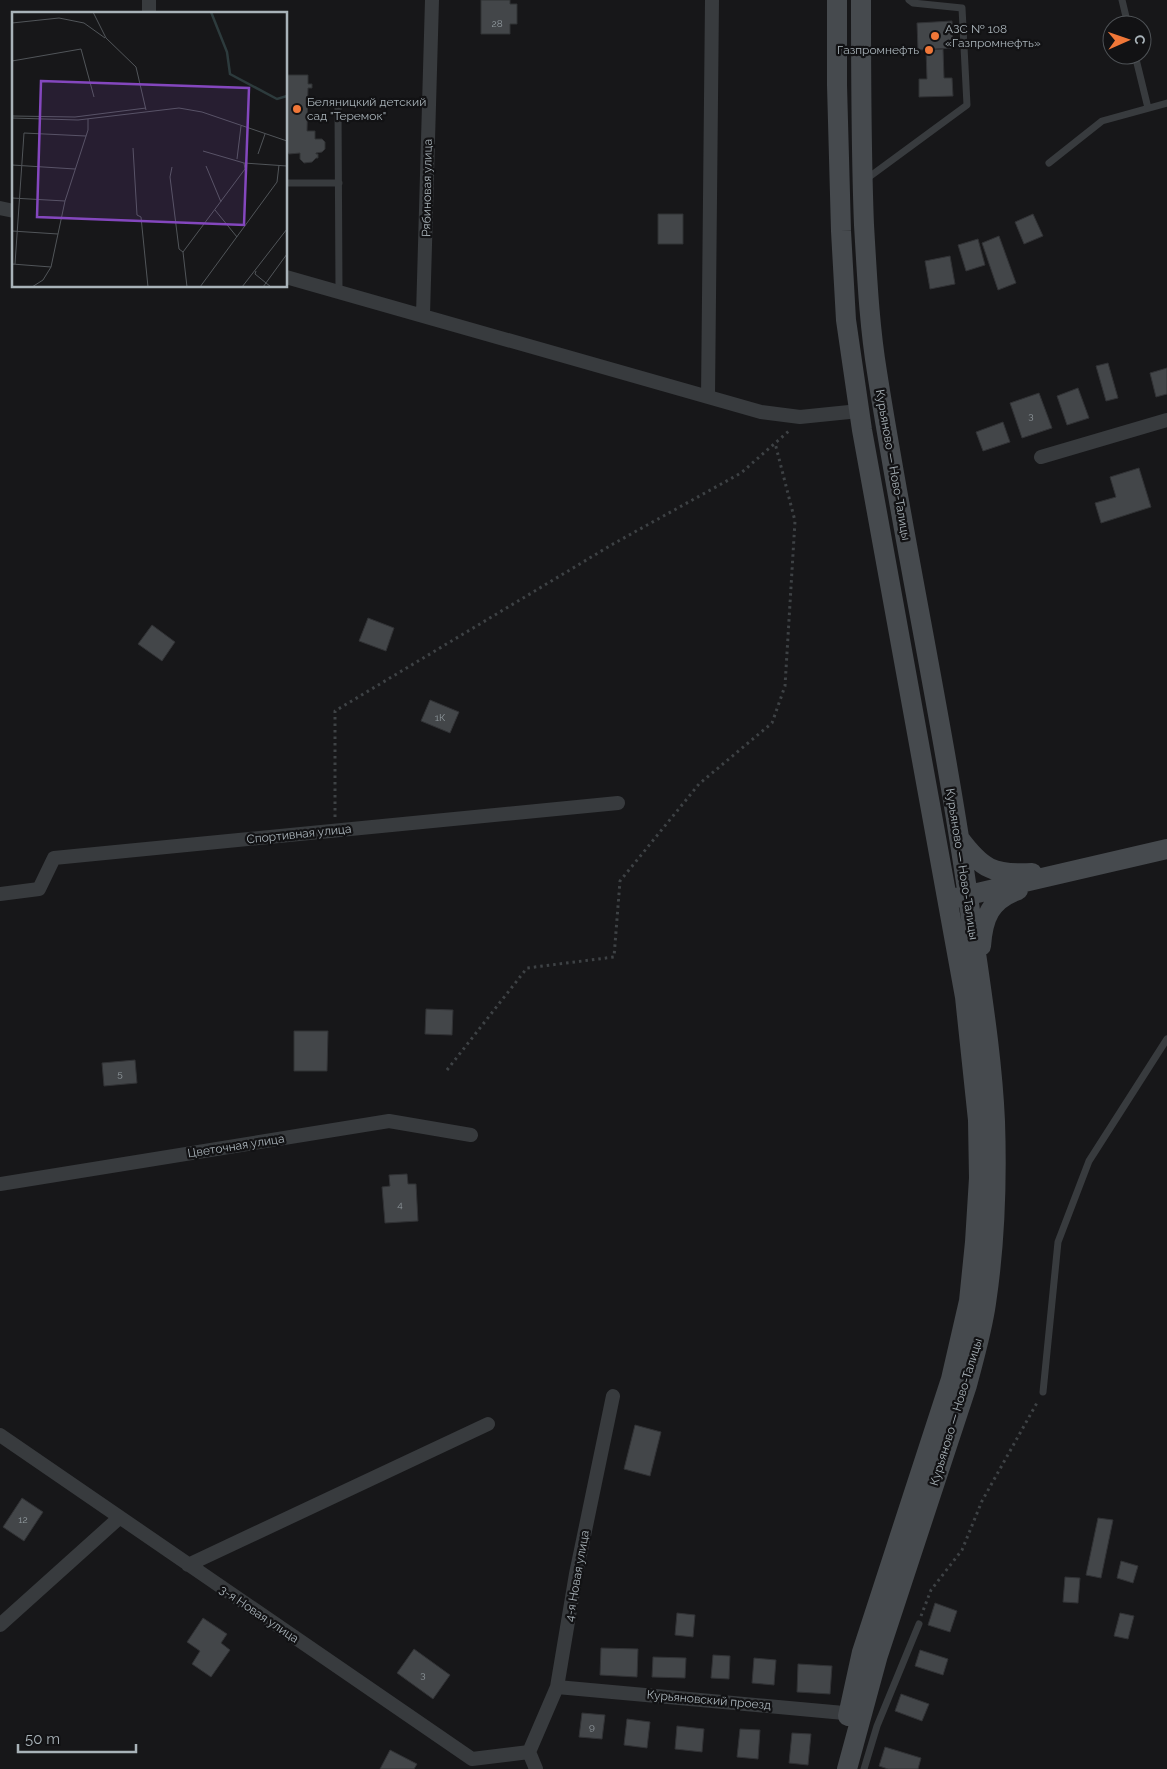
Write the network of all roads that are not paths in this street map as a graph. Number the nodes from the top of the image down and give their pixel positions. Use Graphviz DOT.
graph roads {
  1 [pos="432,0"];
  2 [pos="712,0"];
  3 [pos="837,0"];
  4 [pos="861,0"];
  5 [pos="909,0"];
  6 [pos="1122,0"];
  7 [pos="1126,15"];
  8 [pos="1137,65"];
  9 [pos="1167,103"];
  10 [pos="338,107"];
  11 [pos="1148,108"];
  12 [pos="1049,163"];
  13 [pos="862,182"];
  14 [pos="288,183"];
  15 [pos="338,183"];
  16 [pos="288,278"];
  17 [pos="339,291"];
  18 [pos="423,315"];
  19 [pos="708,397"];
  20 [pos="859,411"];
  21 [pos="1167,420"];
  22 [pos="1041,457"];
  23 [pos="618,803"];
  24 [pos="959,837"];
  25 [pos="1167,849"];
  26 [pos="1069,872"];
  27 [pos="0,894"];
  28 [pos="968,895"];
  29 [pos="947,900"];
  30 [pos="981,993"];
  31 [pos="1167,1039"];
  32 [pos="471,1135"];
  33 [pos="0,1184"];
  34 [pos="1043,1392"];
  35 [pos="612,1396"];
  36 [pos="488,1424"];
  37 [pos="0,1436"];
  38 [pos="120,1518"];
  39 [pos="188,1565"];
  40 [pos="919,1624"];
  41 [pos="0,1625"];
  42 [pos="557,1687"];
  43 [pos="855,1714"];
  44 [pos="528,1752"];
  45 [pos="536,1769"];
  46 [pos="835,1769"];
  47 [pos="847,1769"];
  48 [pos="864,1769"];
  1 -- 18 [label="street, Рябиновая улица"];
  2 -- 19 [label="street"];
  3 -- 20 [label="main road, Курьяново — Ново-Талицы"];
  4 -- 13 [label="main road, Курьяново — Ново-Талицы"];
  5 -- 13 [label="lane"];
  6 -- 7 [label="lane"];
  8 -- 11 [label="lane"];
  9 -- 11 [label="lane"];
  10 -- 15 [label="lane"];
  11 -- 12 [label="lane"];
  13 -- 24 [label="main road, Курьяново — Ново-Талицы"];
  14 -- 15 [label="lane"];
  15 -- 17 [label="lane"];
  16 -- 17 [label="street"];
  17 -- 18 [label="street"];
  18 -- 19 [label="street"];
  19 -- 20 [label="street"];
  20 -- 29 [label="main road, Курьяново — Ново-Талицы"];
  21 -- 22 [label="street"];
  23 -- 27 [label="street, Спортивная улица"];
  24 -- 26 [label="main road"];
  24 -- 28 [label="main road, Курьяново — Ново-Талицы"];
  25 -- 26 [label="main road"];
  26 -- 28 [label="main road"];
  26 -- 30 [label="main road"];
  28 -- 29 [label="main road"];
  28 -- 30 [label="main road, Курьяново — Ново-Талицы"];
  29 -- 43 [label="main road, Курьяново — Ново-Талицы"];
  30 -- 43 [label="main road, Курьяново — Ново-Талицы"];
  31 -- 34 [label="lane"];
  32 -- 33 [label="street, Цветочная улица"];
  35 -- 42 [label="street, 4-я Новая улица"];
  36 -- 39 [label="street"];
  37 -- 38 [label="street, 3-я Новая улица"];
  38 -- 39 [label="street, 3-я Новая улица"];
  38 -- 41 [label="street"];
  39 -- 44 [label="street, 3-я Новая улица"];
  40 -- 48 [label="lane"];
  42 -- 43 [label="street, Курьяновский проезд"];
  42 -- 44 [label="street, 4-я Новая улица"];
  43 -- 46 [label="main road"];
  43 -- 47 [label="main road"];
  44 -- 45 [label="street"];
}
